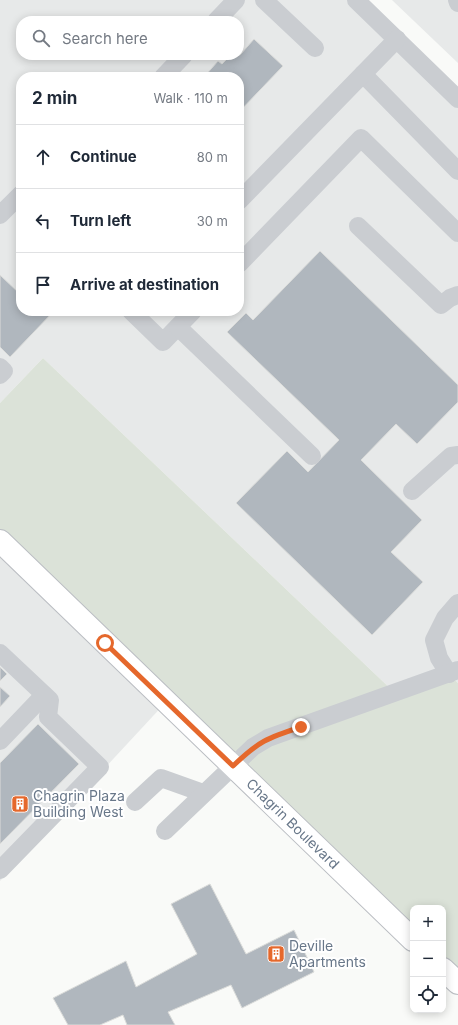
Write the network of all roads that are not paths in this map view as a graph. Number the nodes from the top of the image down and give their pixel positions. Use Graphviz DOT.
graph roads {
  1 [pos="236,0"];
  2 [pos="264,0"];
  3 [pos="356,0"];
  4 [pos="457,0"];
  5 [pos="458,3"];
  6 [pos="221,16"];
  7 [pos="397,40"];
  8 [pos="315,48"];
  9 [pos="179,60"];
  10 [pos="168,72"];
  11 [pos="363,74"];
  12 [pos="458,99"];
  13 [pos="458,171"];
  14 [pos="244,196"];
  15 [pos="16,199"];
  16 [pos="0,215"];
  17 [pos="358,226"];
  18 [pos="458,233"];
  19 [pos="244,259"];
  20 [pos="458,295"];
  21 [pos="137,316"];
  22 [pos="188,316"];
  23 [pos="178,327"];
  24 [pos="0,367"];
  25 [pos="0,376"];
  26 [pos="458,455"];
  27 [pos="312,456"];
  28 [pos="412,491"];
  29 [pos="0,542"];
  30 [pos="458,603"];
  31 [pos="0,652"];
  32 [pos="454,672"];
  33 [pos="44,695"];
  34 [pos="0,741"];
  35 [pos="233,766"];
  36 [pos="203,793"];
  37 [pos="135,802"];
  38 [pos="165,831"];
  39 [pos="0,870"];
  40 [pos="410,937"];
  41 [pos="446,972"];
  42 [pos="458,983"];
  1 -- 6 [label="street"];
  2 -- 8 [label="street"];
  3 -- 7 [label="street"];
  4 -- 5 [label="street"];
  7 -- 11 [label="street"];
  7 -- 12 [label="street"];
  9 -- 10 [label="street"];
  11 -- 13 [label="street"];
  11 -- 14 [label="street"];
  15 -- 16 [label="street"];
  17 -- 20 [label="street"];
  18 -- 19 [label="street"];
  21 -- 23 [label="street"];
  22 -- 23 [label="street"];
  23 -- 27 [label="street"];
  24 -- 25 [label="street"];
  26 -- 28 [label="street"];
  29 -- 35 [label="main road, Chagrin Boulevard"];
  30 -- 32 [label="street"];
  31 -- 33 [label="street"];
  32 -- 35 [label="street"];
  33 -- 34 [label="street"];
  33 -- 39 [label="street"];
  35 -- 36 [label="street"];
  35 -- 40 [label="main road, Chagrin Boulevard"];
  36 -- 37 [label="street"];
  36 -- 38 [label="street"];
  41 -- 42 [label="main road"];
}
